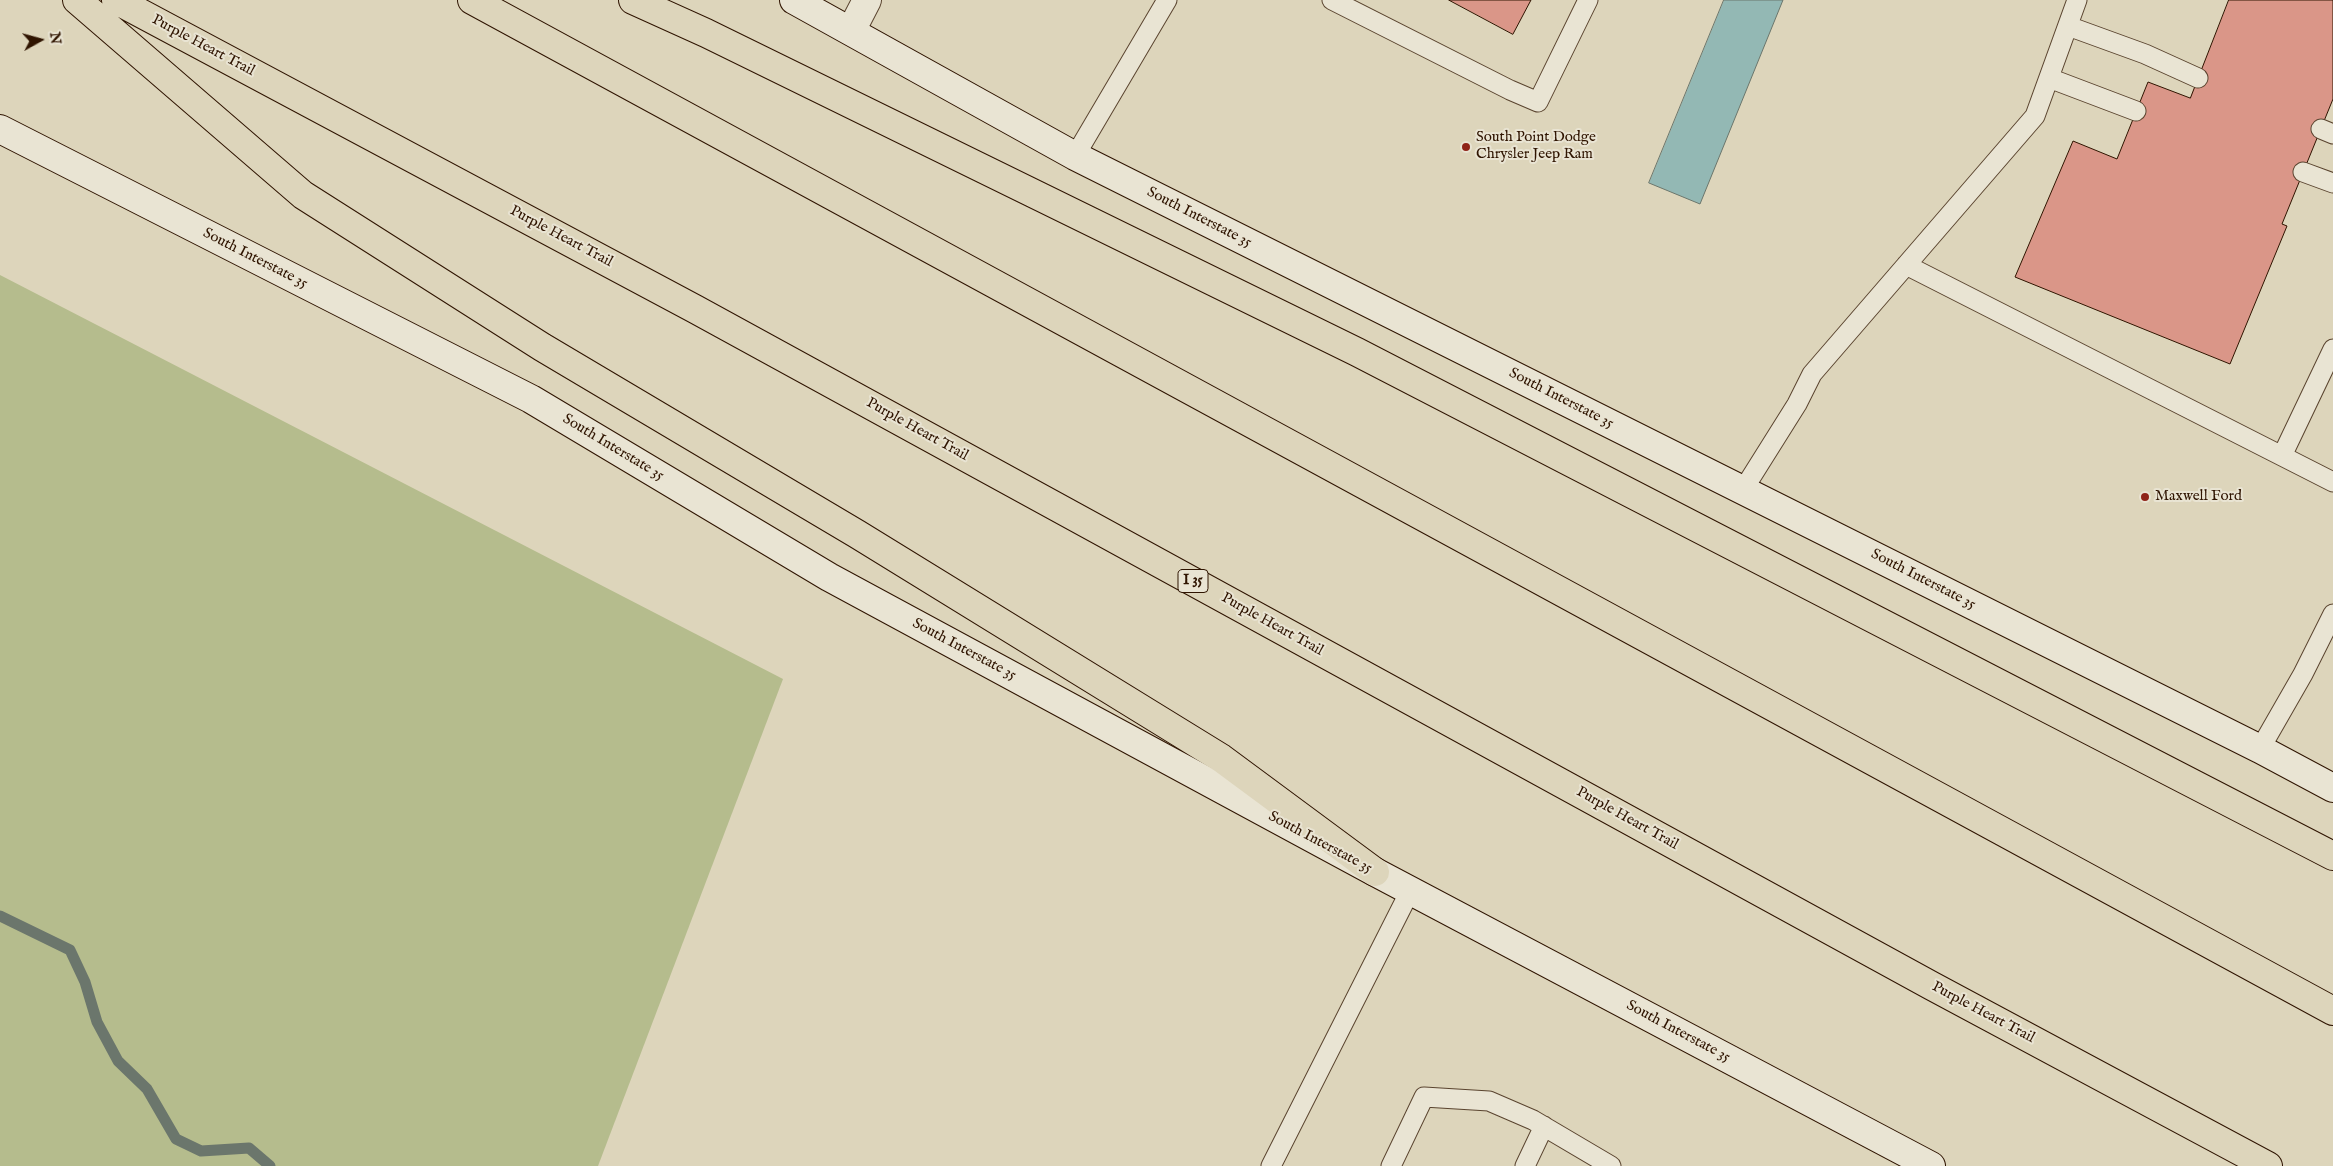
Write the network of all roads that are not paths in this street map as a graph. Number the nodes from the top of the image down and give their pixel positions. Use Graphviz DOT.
graph roads {
  1 [pos="77,0"];
  2 [pos="116,0"];
  3 [pos="472,0"];
  4 [pos="633,0"];
  5 [pos="794,0"];
  6 [pos="867,0"];
  7 [pos="1166,0"];
  8 [pos="1332,0"];
  9 [pos="1588,0"];
  10 [pos="2077,0"];
  11 [pos="2068,26"];
  12 [pos="851,31"];
  13 [pos="2049,78"];
  14 [pos="2198,78"];
  15 [pos="2136,111"];
  16 [pos="0,129"];
  17 [pos="1075,156"];
  18 [pos="2303,172"];
  19 [pos="2333,183"];
  20 [pos="1906,265"];
  21 [pos="2333,349"];
  22 [pos="2282,456"];
  23 [pos="2333,482"];
  24 [pos="1743,490"];
  25 [pos="2333,614"];
  26 [pos="2260,749"];
  27 [pos="2333,788"];
  28 [pos="2333,856"];
  29 [pos="1375,872"];
  30 [pos="1410,891"];
  31 [pos="2333,1011"];
  32 [pos="1544,1126"];
  33 [pos="1271,1166"];
  34 [pos="1391,1166"];
  35 [pos="1525,1166"];
  36 [pos="1611,1166"];
  37 [pos="1931,1166"];
  38 [pos="2268,1166"];
  1 -- 29 [label="highway"];
  2 -- 38 [label="highway, Purple Heart Trail / I 35"];
  3 -- 31 [label="highway"];
  4 -- 28 [label="highway"];
  5 -- 12 [label="main road, South Interstate 35"];
  6 -- 12 [label="main road"];
  7 -- 17 [label="lane"];
  8 -- 9 [label="lane"];
  10 -- 11 [label="lane"];
  11 -- 13 [label="lane"];
  11 -- 14 [label="lane"];
  12 -- 17 [label="main road, South Interstate 35"];
  13 -- 15 [label="lane"];
  13 -- 20 [label="lane"];
  16 -- 29 [label="main road, South Interstate 35"];
  17 -- 24 [label="main road, South Interstate 35"];
  18 -- 19 [label="lane"];
  20 -- 22 [label="lane"];
  20 -- 24 [label="lane"];
  21 -- 22 [label="lane"];
  22 -- 23 [label="lane"];
  24 -- 26 [label="main road, South Interstate 35"];
  25 -- 26 [label="lane"];
  26 -- 27 [label="main road, South Interstate 35"];
  29 -- 30 [label="main road, South Interstate 35"];
  30 -- 33 [label="lane"];
  30 -- 37 [label="main road, South Interstate 35"];
  32 -- 34 [label="lane"];
  32 -- 35 [label="lane"];
  32 -- 36 [label="lane"];
}
